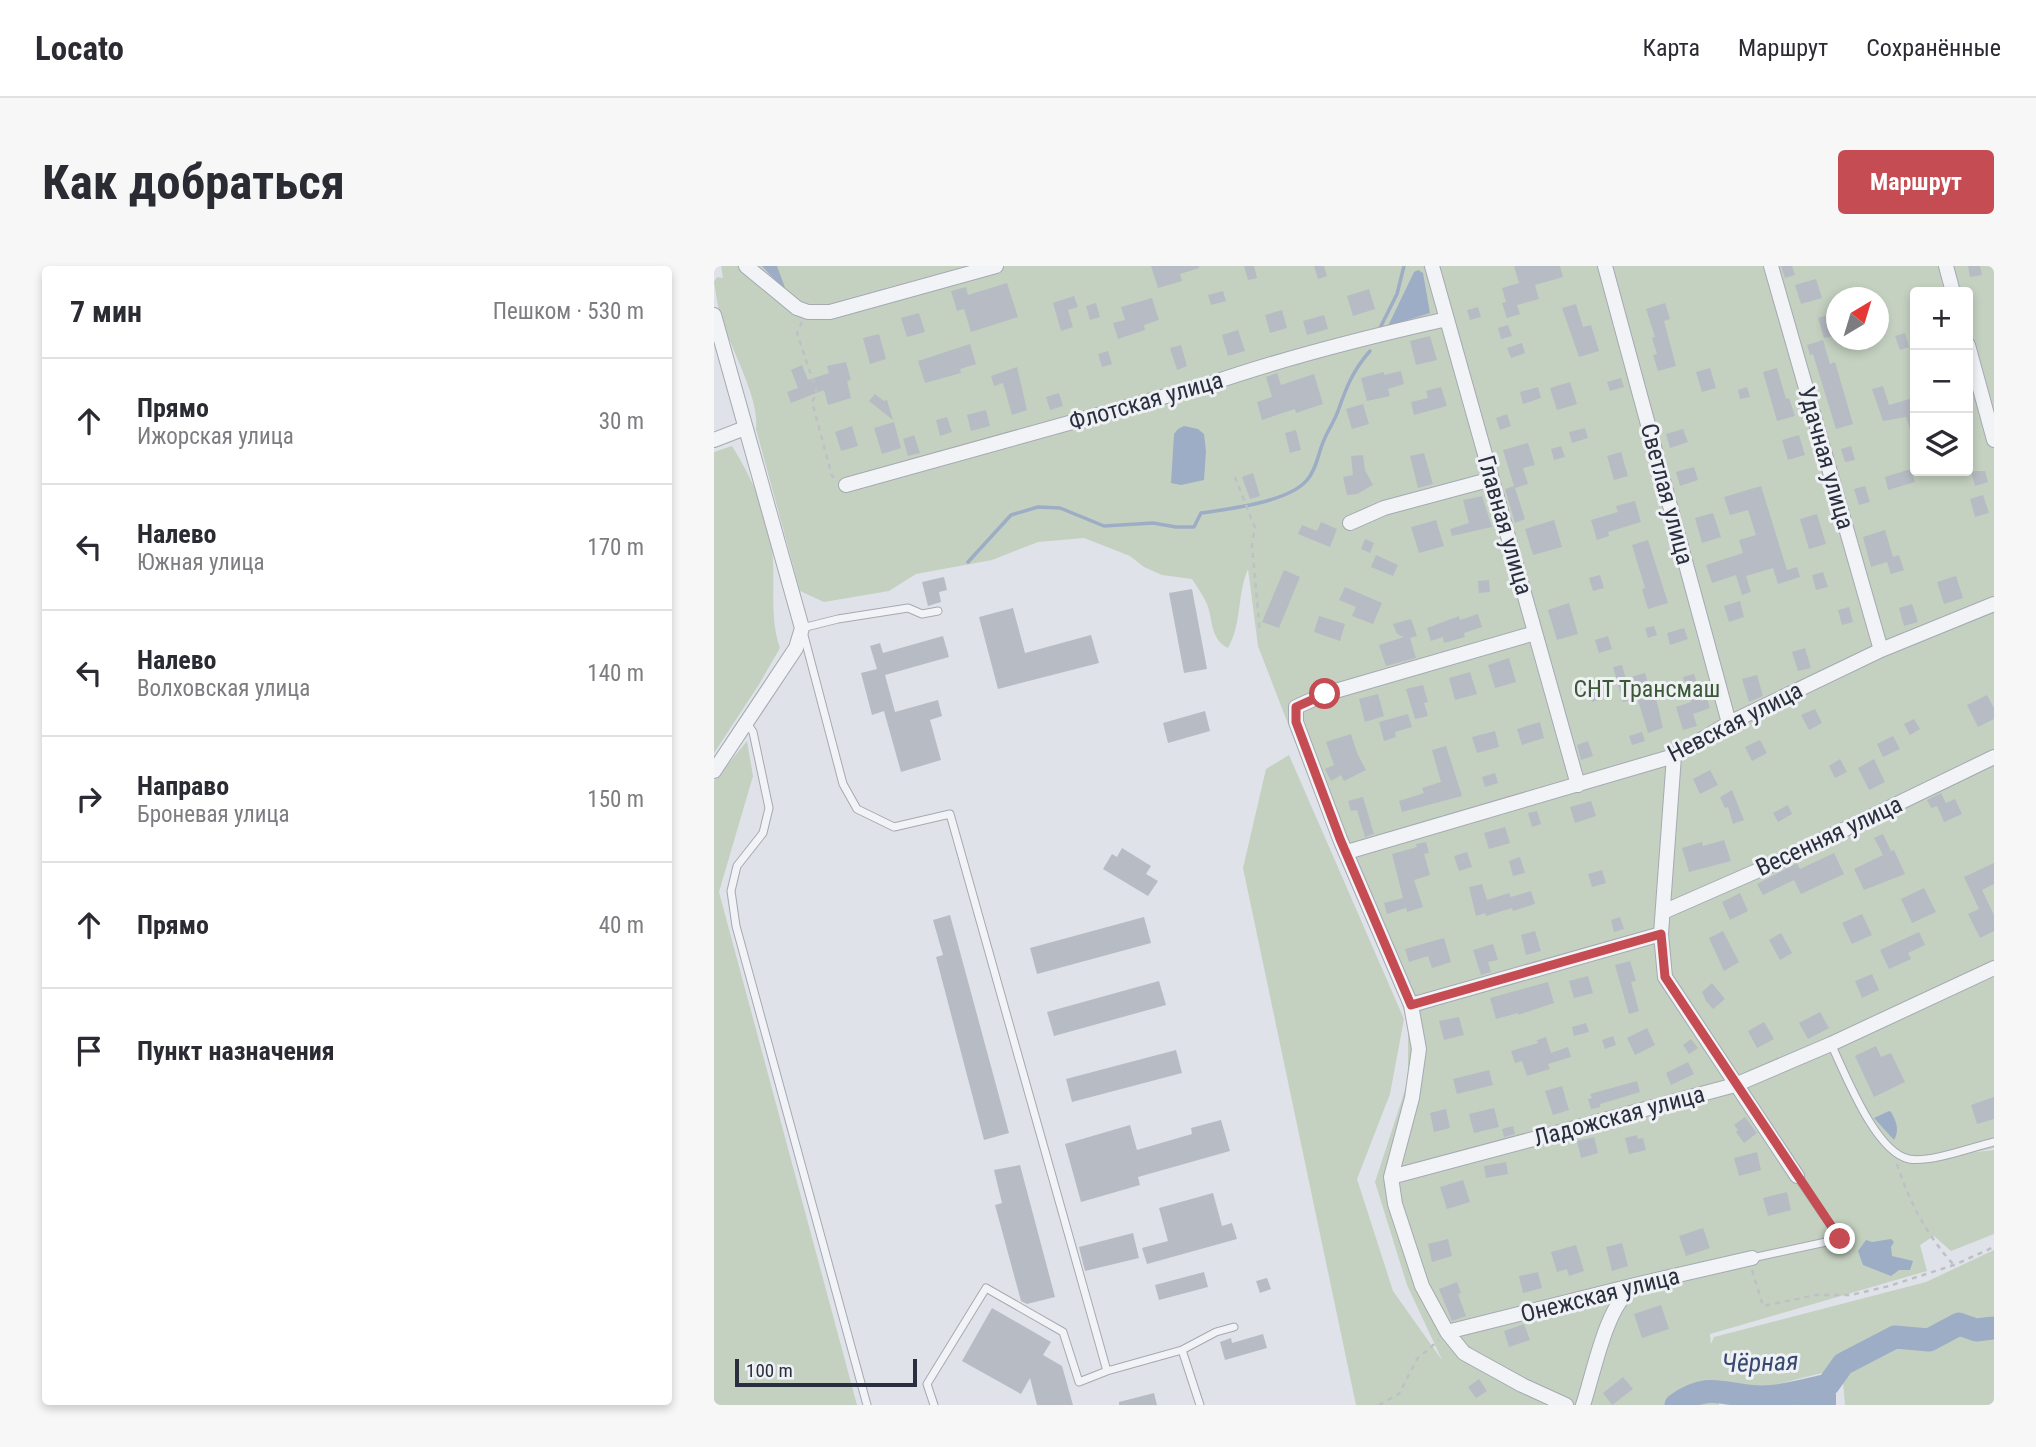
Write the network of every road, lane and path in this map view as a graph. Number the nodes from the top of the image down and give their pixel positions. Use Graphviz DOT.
graph roads {
  1 [pos="747,266"];
  2 [pos="996,266"];
  3 [pos="1432,266"];
  4 [pos="1771,266"];
  5 [pos="1946,266"];
  6 [pos="1610,267"];
  7 [pos="1952,287"];
  8 [pos="797,309"];
  9 [pos="714,315"];
  10 [pos="1447,319"];
  11 [pos="1969,350"];
  12 [pos="745,428"];
  13 [pos="714,440"];
  14 [pos="1994,440"];
  15 [pos="1235,477"];
  16 [pos="1492,478"];
  17 [pos="846,485"];
  18 [pos="1350,523"];
  19 [pos="1994,604"];
  20 [pos="938,611"];
  21 [pos="802,628"];
  22 [pos="1259,633"];
  23 [pos="1535,633"];
  24 [pos="1881,650"];
  25 [pos="747,723"];
  26 [pos="1729,723"];
  27 [pos="1674,756"];
  28 [pos="1994,757"];
  29 [pos="714,771"];
  30 [pos="1578,785"];
  31 [pos="1347,852"];
  32 [pos="1663,912"];
  33 [pos="1661,934"];
  34 [pos="1994,968"];
  35 [pos="1411,1005"];
  36 [pos="1831,1044"];
  37 [pos="1735,1085"];
  38 [pos="1994,1142"];
  39 [pos="1893,1151"];
  40 [pos="1797,1176"];
  41 [pos="1391,1177"];
  42 [pos="1994,1247"];
  43 [pos="1751,1259"];
  44 [pos="1954,1265"];
  45 [pos="1639,1284"];
  46 [pos="1234,1326"];
  47 [pos="1447,1332"];
  48 [pos="1182,1350"];
  49 [pos="1107,1371"];
  50 [pos="867,1405"];
  51 [pos="934,1405"];
  52 [pos="1200,1405"];
  53 [pos="1379,1405"];
  54 [pos="1566,1405"];
  55 [pos="1583,1405"];
  1 -- 8 [label="street"];
  2 -- 8 [label="street"];
  3 -- 10 [label="street, Главная улица"];
  4 -- 24 [label="street, Удачная улица"];
  5 -- 7 [label="street"];
  6 -- 26 [label="street, Светлая улица"];
  8 -- 17 [label="path"];
  9 -- 12 [label="street"];
  10 -- 16 [label="street, Главная улица"];
  10 -- 17 [label="street, Флотская улица"];
  11 -- 14 [label="street"];
  12 -- 13 [label="street"];
  12 -- 21 [label="street"];
  15 -- 22 [label="path"];
  16 -- 18 [label="street"];
  16 -- 23 [label="street, Главная улица"];
  19 -- 24 [label="street, Невская улица"];
  20 -- 21 [label="lane"];
  21 -- 25 [label="street"];
  21 -- 49 [label="lane"];
  23 -- 30 [label="street, Главная улица"];
  23 -- 31 [label="street"];
  24 -- 26 [label="street, Невская улица"];
  25 -- 29 [label="street"];
  25 -- 50 [label="lane"];
  26 -- 27 [label="street, Невская улица"];
  27 -- 30 [label="street, Невская улица"];
  27 -- 32 [label="street"];
  28 -- 32 [label="street, Весенняя улица"];
  30 -- 31 [label="street, Невская улица"];
  31 -- 35 [label="street"];
  32 -- 33 [label="street"];
  33 -- 35 [label="street"];
  33 -- 37 [label="street"];
  34 -- 36 [label="street, Ладожская улица"];
  35 -- 41 [label="street"];
  36 -- 37 [label="street, Ладожская улица"];
  36 -- 39 [label="lane"];
  37 -- 40 [label="street"];
  37 -- 41 [label="street, Ладожская улица"];
  38 -- 39 [label="lane"];
  39 -- 44 [label="path"];
  40 -- 43 [label="lane"];
  41 -- 47 [label="street"];
  42 -- 44 [label="path"];
  43 -- 44 [label="path"];
  43 -- 45 [label="street, Онежская улица"];
  45 -- 47 [label="street, Онежская улица"];
  45 -- 55 [label="street"];
  46 -- 48 [label="lane"];
  47 -- 53 [label="path"];
  47 -- 54 [label="street"];
  48 -- 49 [label="lane"];
  48 -- 52 [label="lane"];
  49 -- 51 [label="lane"];
}
